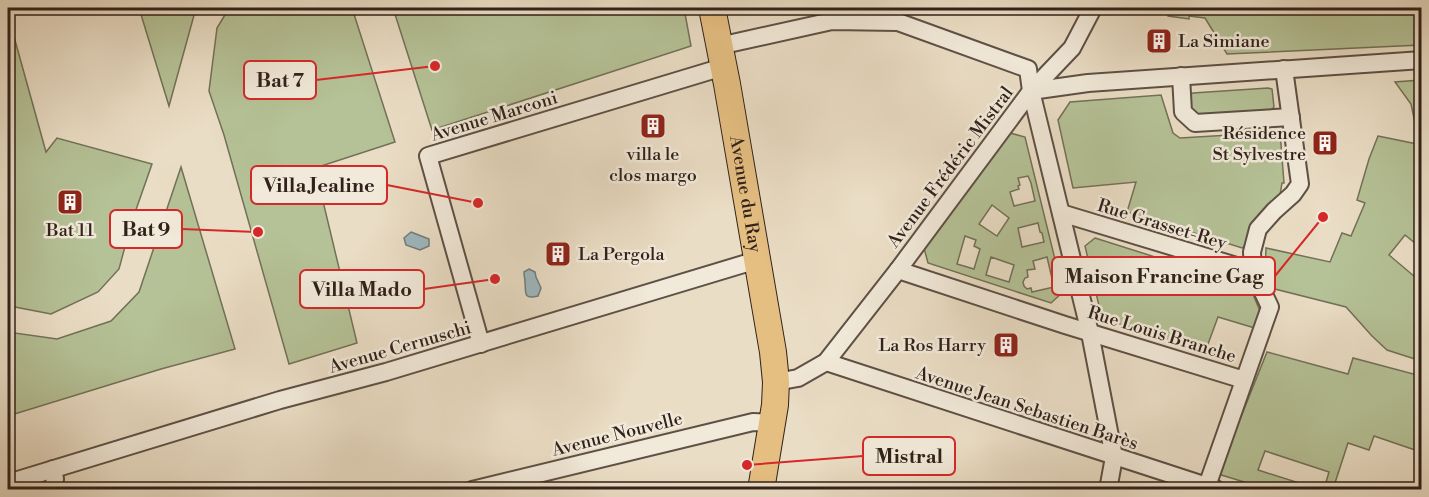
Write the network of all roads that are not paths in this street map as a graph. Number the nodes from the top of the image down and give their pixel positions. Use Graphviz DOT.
graph roads {
  1 [pos="712,8"];
  2 [pos="1093,8"];
  3 [pos="721,57"];
  4 [pos="1422,60"];
  5 [pos="1284,69"];
  6 [pos="1181,76"];
  7 [pos="1031,91"];
  8 [pos="1291,117"];
  9 [pos="1061,213"];
  10 [pos="757,260"];
  11 [pos="898,270"];
  12 [pos="1253,271"];
  13 [pos="1090,333"];
  14 [pos="481,344"];
  15 [pos="826,362"];
  16 [pos="1244,380"];
  17 [pos="776,382"];
  18 [pos="772,423"];
  19 [pos="1114,457"];
  20 [pos="53,469"];
  21 [pos="8,483"];
  22 [pos="1212,488"];
  23 [pos="53,489"];
  24 [pos="472,489"];
  25 [pos="761,489"];
  26 [pos="1108,489"];
  1 -- 3 [label="main road, Avenue du Ray"];
  2 -- 7 [label="street"];
  3 -- 7 [label="street"];
  3 -- 10 [label="main road, Avenue du Ray"];
  3 -- 14 [label="street, Avenue Marconi"];
  4 -- 5 [label="street, Avenue Frédéric Mistral"];
  5 -- 6 [label="street, Avenue Frédéric Mistral"];
  5 -- 8 [label="street"];
  6 -- 7 [label="street, Avenue Frédéric Mistral"];
  6 -- 8 [label="street"];
  7 -- 9 [label="street"];
  7 -- 11 [label="street, Avenue Frédéric Mistral"];
  8 -- 12 [label="street"];
  9 -- 12 [label="street, Rue Grasset-Rey"];
  9 -- 13 [label="street"];
  10 -- 14 [label="street, Avenue Cernuschi"];
  10 -- 17 [label="main road, Avenue du Ray"];
  11 -- 13 [label="street, Rue Louis Branche"];
  11 -- 15 [label="street, Avenue Frédéric Mistral"];
  12 -- 16 [label="street"];
  13 -- 16 [label="street, Rue Louis Branche"];
  13 -- 19 [label="street"];
  14 -- 20 [label="street, Avenue Cernuschi"];
  15 -- 17 [label="street, Avenue Frédéric Mistral"];
  15 -- 19 [label="street, Avenue Jean Sebastien Barès"];
  16 -- 22 [label="street"];
  17 -- 18 [label="main road, Avenue du Ray"];
  18 -- 24 [label="street, Avenue Nouvelle"];
  18 -- 25 [label="main road, Avenue du Ray"];
  19 -- 22 [label="street, Avenue Jean Sebastien Barès"];
  19 -- 26 [label="street"];
  20 -- 21 [label="street, Avenue Cernuschi"];
  20 -- 23 [label="street"];
}
